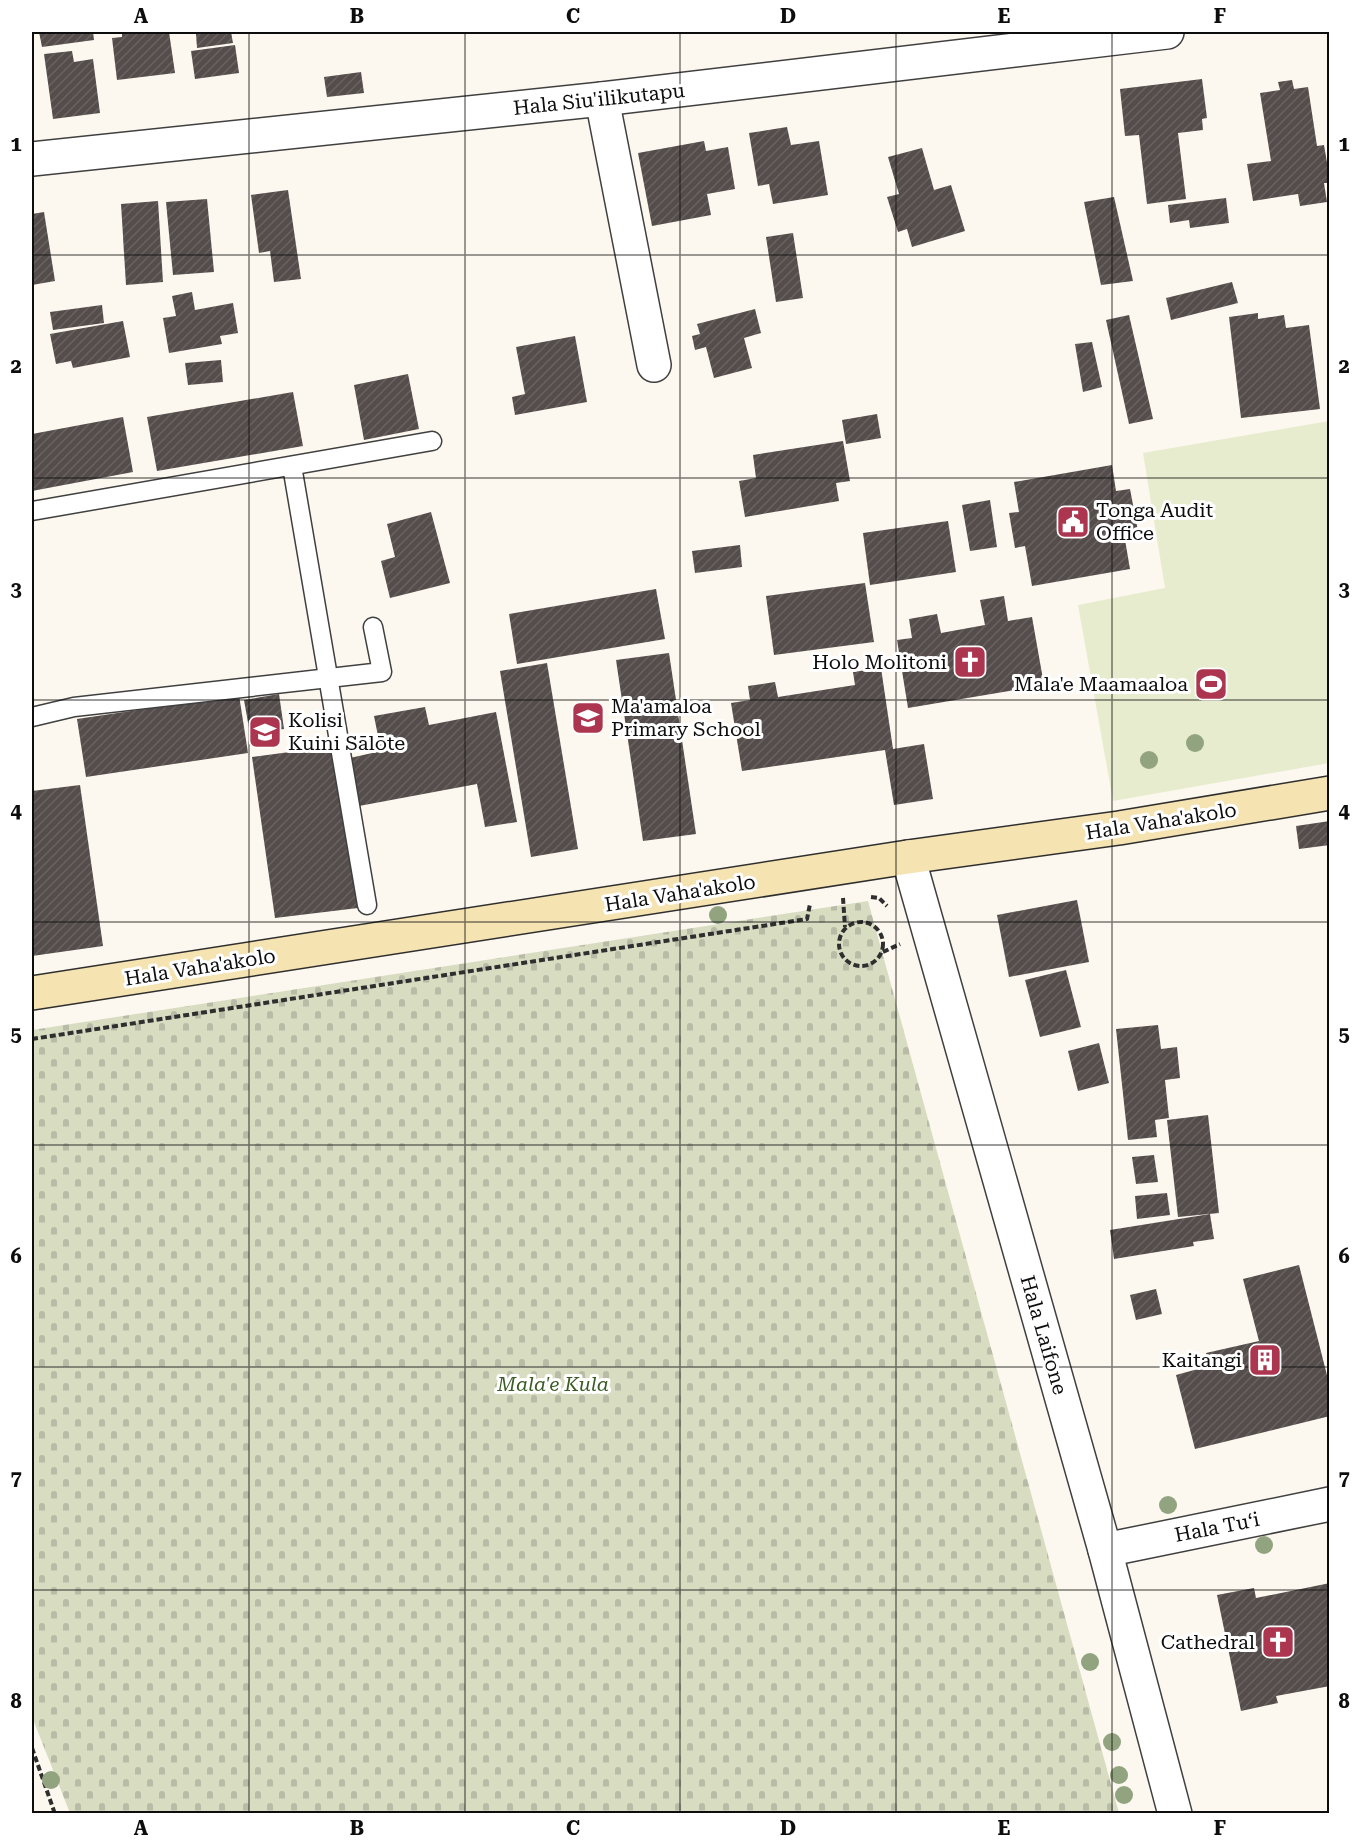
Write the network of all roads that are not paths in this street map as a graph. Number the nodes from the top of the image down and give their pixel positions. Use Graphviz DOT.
graph roads {
  1 [pos="1167,32"];
  2 [pos="1118,34"];
  3 [pos="602,99"];
  4 [pos="32,159"];
  5 [pos="654,365"];
  6 [pos="432,441"];
  7 [pos="292,466"];
  8 [pos="32,511"];
  9 [pos="373,627"];
  10 [pos="328,677"];
  11 [pos="32,717"];
  12 [pos="1329,793"];
  13 [pos="908,857"];
  14 [pos="367,905"];
  15 [pos="32,993"];
  16 [pos="1329,1504"];
  17 [pos="1105,1550"];
  18 [pos="1175,1814"];
  1 -- 2 [label="street, Hala Siu'ilikutapu"];
  2 -- 3 [label="street, Hala Siu'ilikutapu"];
  3 -- 4 [label="street, Hala Siu'ilikutapu"];
  3 -- 5 [label="street"];
  6 -- 7 [label="lane"];
  7 -- 8 [label="lane"];
  7 -- 10 [label="lane"];
  9 -- 10 [label="lane"];
  10 -- 11 [label="lane"];
  10 -- 14 [label="lane"];
  12 -- 13 [label="main road, Hala Vaha'akolo"];
  13 -- 15 [label="main road, Hala Vaha'akolo"];
  13 -- 17 [label="street, Hala Laifone"];
  16 -- 17 [label="street, Hala Tuʻi"];
  17 -- 18 [label="street, Hala Laifone"];
}
